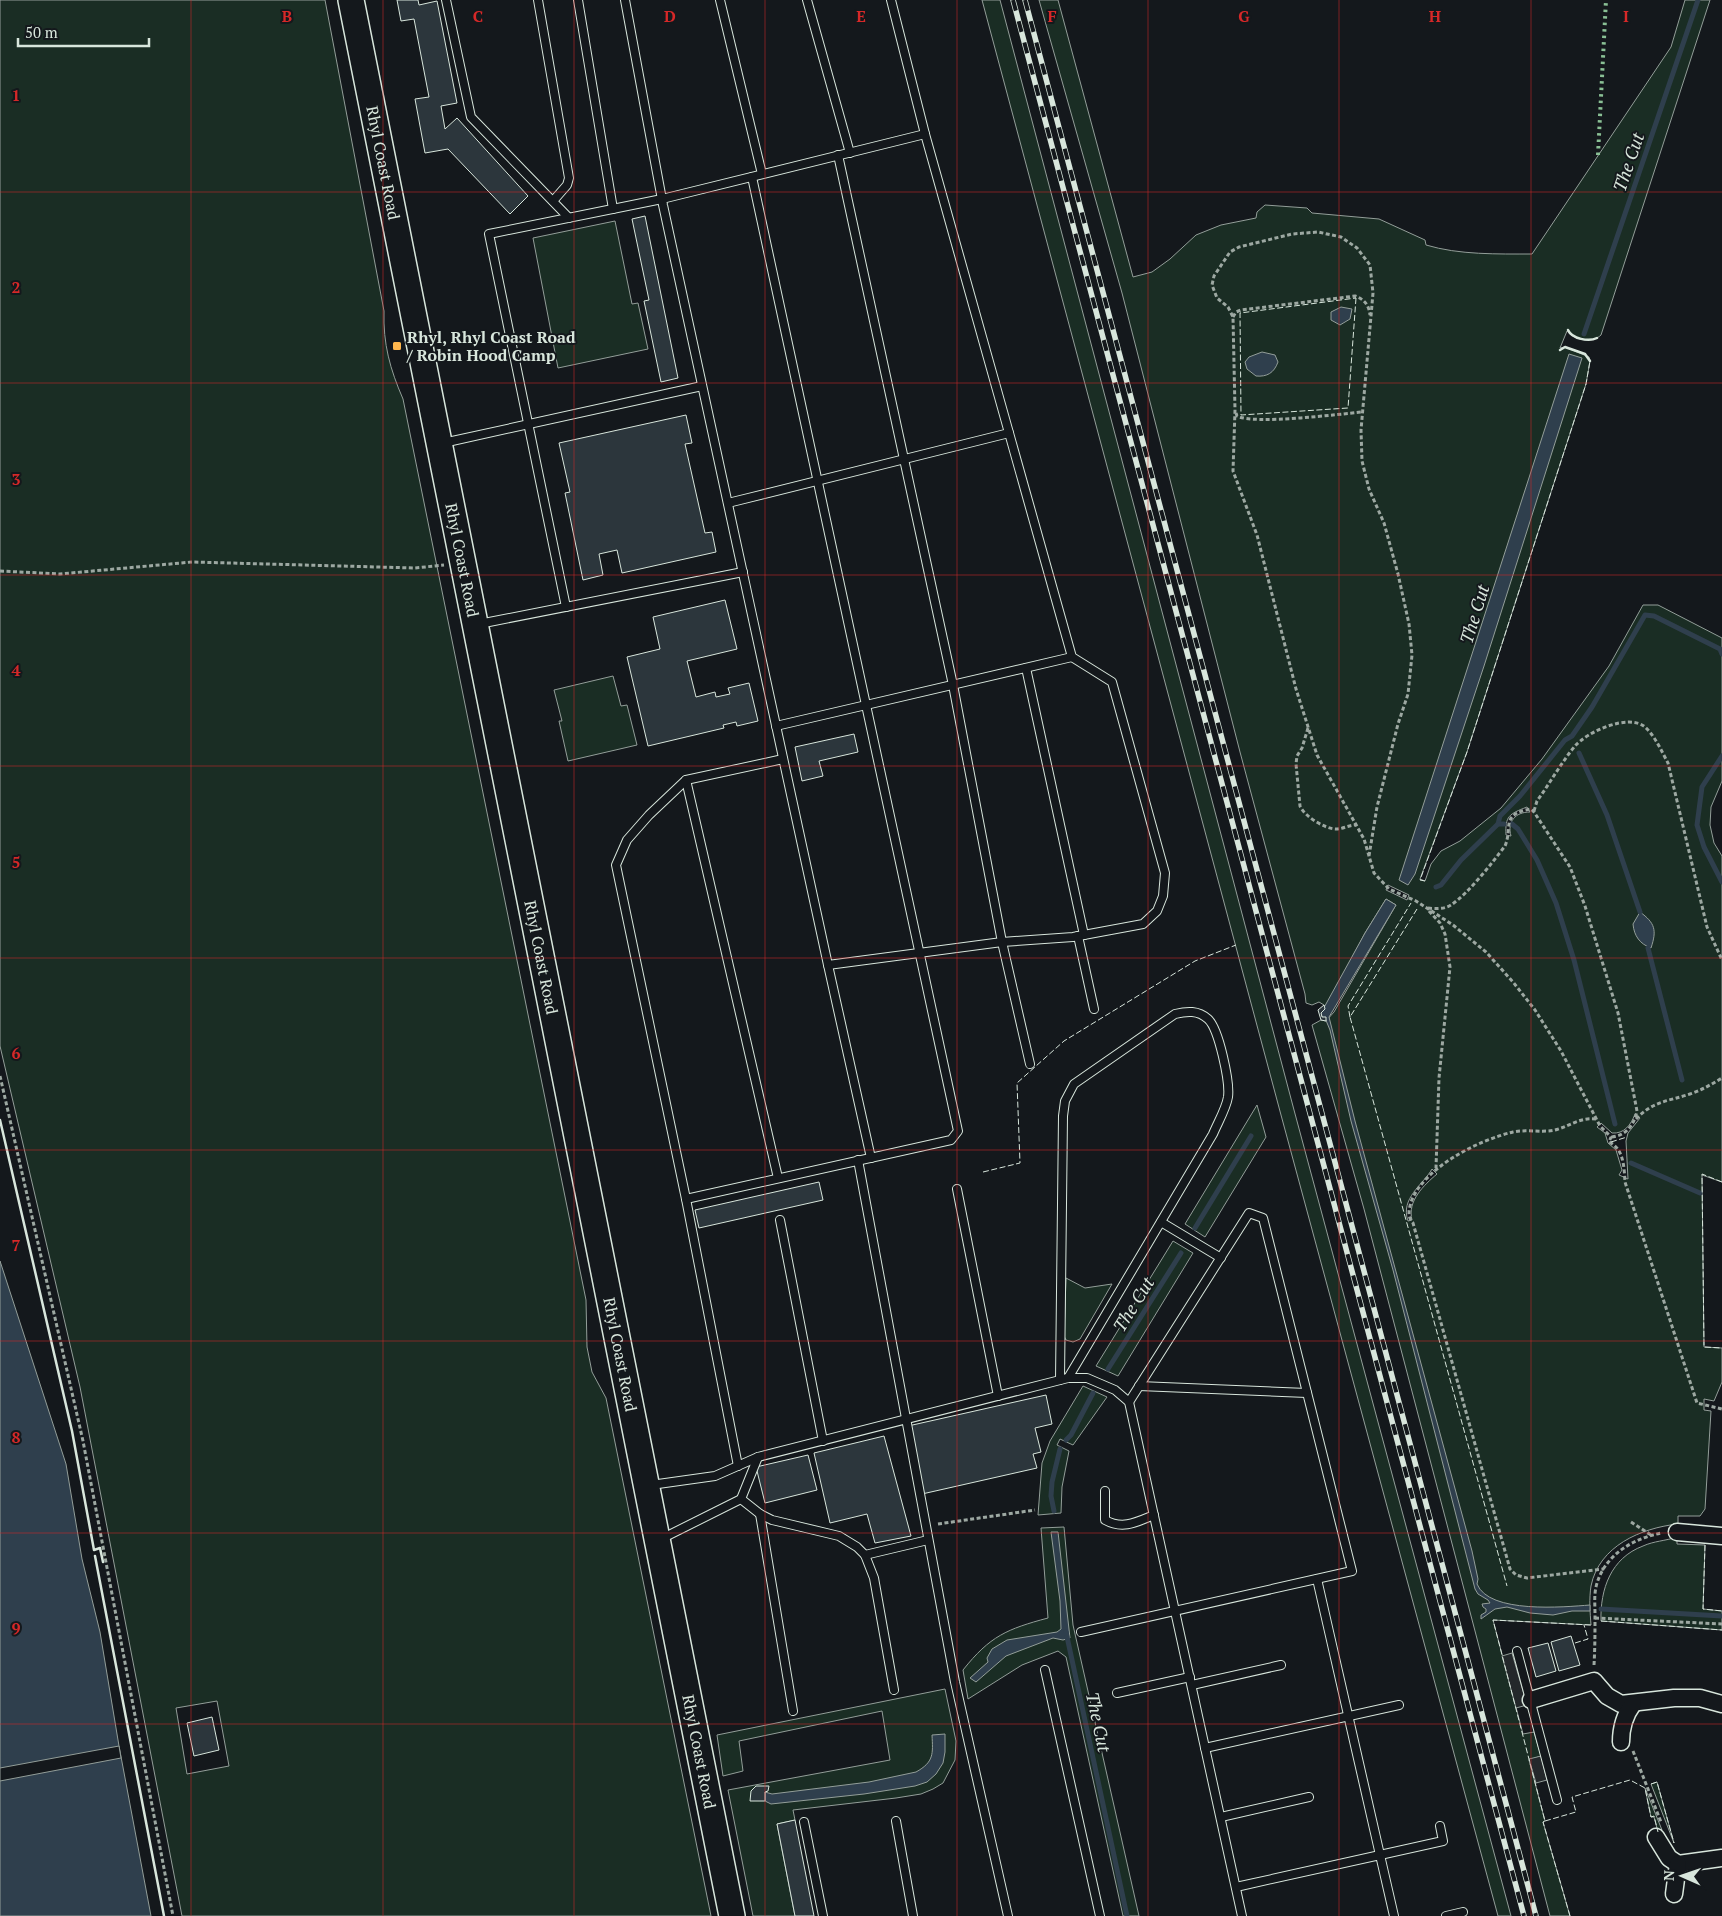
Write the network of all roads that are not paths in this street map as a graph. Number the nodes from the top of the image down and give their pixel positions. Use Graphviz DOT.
graph roads {
  1 [pos="351,0"];
  2 [pos="446,0"];
  3 [pos="538,0"];
  4 [pos="578,0"];
  5 [pos="625,0"];
  6 [pos="720,0"];
  7 [pos="807,0"];
  8 [pos="891,0"];
  9 [pos="925,134"];
  10 [pos="850,152"];
  11 [pos="838,155"];
  12 [pos="762,174"];
  13 [pos="752,177"];
  14 [pos="662,199"];
  15 [pos="553,201"];
  16 [pos="613,209"];
  17 [pos="569,218"];
  18 [pos="702,386"];
  19 [pos="529,424"];
  20 [pos="1009,433"];
  21 [pos="439,444"];
  22 [pos="904,459"];
  23 [pos="818,481"];
  24 [pos="728,503"];
  25 [pos="743,572"];
  26 [pos="566,607"];
  27 [pos="475,625"];
  28 [pos="1072,658"];
  29 [pos="1026,668"];
  30 [pos="953,685"];
  31 [pos="867,705"];
  32 [pos="776,726"];
  33 [pos="783,759"];
  34 [pos="686,780"];
  35 [pos="1081,936"];
  36 [pos="1002,942"];
  37 [pos="921,953"];
  38 [pos="828,965"];
  39 [pos="1094,1008"];
  40 [pos="1030,1064"];
  41 [pos="871,1158"];
  42 [pos="858,1160"];
  43 [pos="778,1178"];
  44 [pos="957,1189"];
  45 [pos="686,1199"];
  46 [pos="780,1220"];
  47 [pos="1161,1222"];
  48 [pos="1220,1258"];
  49 [pos="1064,1379"];
  50 [pos="1139,1386"];
  51 [pos="1307,1393"];
  52 [pos="998,1396"];
  53 [pos="1129,1402"];
  54 [pos="905,1420"];
  55 [pos="823,1441"];
  56 [pos="758,1457"];
  57 [pos="738,1466"];
  58 [pos="646,1486"];
  59 [pos="1105,1491"];
  60 [pos="741,1499"];
  61 [pos="760,1514"];
  62 [pos="1154,1515"];
  63 [pos="1677,1532"];
  64 [pos="1722,1536"];
  65 [pos="928,1540"];
  66 [pos="657,1541"];
  67 [pos="865,1555"];
  68 [pos="1317,1578"];
  69 [pos="1175,1610"];
  70 [pos="1081,1632"];
  71 [pos="1517,1650"];
  72 [pos="1281,1665"];
  73 [pos="1044,1670"];
  74 [pos="1191,1681"];
  75 [pos="894,1690"];
  76 [pos="1117,1693"];
  77 [pos="1531,1700"];
  78 [pos="1633,1704"];
  79 [pos="1722,1704"];
  80 [pos="1399,1705"];
  81 [pos="793,1711"];
  82 [pos="1348,1716"];
  83 [pos="1621,1742"];
  84 [pos="1205,1748"];
  85 [pos="1308,1798"];
  86 [pos="1557,1800"];
  87 [pos="1221,1817"];
  88 [pos="896,1821"];
  89 [pos="804,1822"];
  90 [pos="1440,1826"];
  91 [pos="1656,1837"];
  92 [pos="1380,1855"];
  93 [pos="1722,1858"];
  94 [pos="1678,1864"];
  95 [pos="1236,1887"];
  96 [pos="1674,1894"];
  97 [pos="1463,1912"];
  98 [pos="732,1916"];
  99 [pos="823,1916"];
  100 [pos="913,1916"];
  101 [pos="1008,1916"];
  102 [pos="1100,1916"];
  103 [pos="1242,1916"];
  104 [pos="1394,1916"];
  105 [pos="1446,1916"];
  1 -- 21 [label="main road, Rhyl Coast Road"];
  2 -- 15 [label="lane"];
  3 -- 15 [label="lane"];
  4 -- 16 [label="lane"];
  5 -- 14 [label="lane"];
  6 -- 12 [label="lane"];
  7 -- 10 [label="lane"];
  8 -- 9 [label="lane"];
  9 -- 10 [label="lane"];
  9 -- 20 [label="lane"];
  10 -- 11 [label="lane"];
  11 -- 12 [label="lane"];
  11 -- 22 [label="lane"];
  12 -- 13 [label="lane"];
  13 -- 14 [label="lane"];
  13 -- 23 [label="lane"];
  14 -- 16 [label="lane"];
  14 -- 18 [label="lane"];
  15 -- 17 [label="lane"];
  16 -- 17 [label="lane"];
  17 -- 19 [label="lane"];
  18 -- 19 [label="lane"];
  18 -- 24 [label="lane"];
  19 -- 21 [label="lane"];
  19 -- 26 [label="lane"];
  20 -- 22 [label="lane"];
  20 -- 28 [label="lane"];
  21 -- 27 [label="main road, Rhyl Coast Road"];
  22 -- 23 [label="lane"];
  22 -- 30 [label="lane"];
  23 -- 24 [label="lane"];
  23 -- 31 [label="lane"];
  24 -- 25 [label="lane"];
  25 -- 26 [label="lane"];
  25 -- 32 [label="lane"];
  26 -- 27 [label="lane"];
  27 -- 58 [label="main road, Rhyl Coast Road"];
  28 -- 29 [label="lane"];
  28 -- 35 [label="lane"];
  29 -- 30 [label="lane"];
  29 -- 35 [label="lane"];
  30 -- 31 [label="lane"];
  30 -- 36 [label="lane"];
  31 -- 32 [label="lane"];
  31 -- 37 [label="lane"];
  32 -- 33 [label="lane"];
  33 -- 34 [label="lane"];
  33 -- 38 [label="lane"];
  34 -- 43 [label="lane"];
  34 -- 45 [label="lane"];
  35 -- 36 [label="lane"];
  35 -- 39 [label="lane"];
  36 -- 37 [label="lane"];
  36 -- 40 [label="lane"];
  37 -- 38 [label="lane"];
  37 -- 41 [label="lane"];
  38 -- 41 [label="lane"];
  41 -- 42 [label="lane"];
  42 -- 43 [label="lane"];
  42 -- 54 [label="lane"];
  43 -- 45 [label="lane"];
  44 -- 52 [label="lane"];
  45 -- 57 [label="lane"];
  46 -- 55 [label="lane"];
  47 -- 48 [label="lane"];
  47 -- 49 [label="lane"];
  47 -- 49 [label="lane"];
  48 -- 50 [label="lane"];
  48 -- 51 [label="lane"];
  49 -- 52 [label="lane"];
  49 -- 53 [label="lane"];
  50 -- 51 [label="lane"];
  50 -- 53 [label="lane"];
  51 -- 68 [label="lane"];
  52 -- 54 [label="lane"];
  53 -- 62 [label="lane"];
  54 -- 55 [label="lane"];
  54 -- 65 [label="lane"];
  55 -- 56 [label="lane"];
  56 -- 57 [label="lane"];
  56 -- 60 [label="lane"];
  57 -- 58 [label="lane"];
  58 -- 66 [label="main road, Rhyl Coast Road"];
  59 -- 62 [label="lane"];
  60 -- 61 [label="lane"];
  60 -- 66 [label="lane"];
  61 -- 67 [label="lane"];
  61 -- 81 [label="lane"];
  62 -- 69 [label="lane"];
  63 -- 64 [label="street"];
  65 -- 67 [label="lane"];
  65 -- 101 [label="lane"];
  66 -- 98 [label="main road, Rhyl Coast Road"];
  67 -- 75 [label="lane"];
  68 -- 69 [label="lane"];
  68 -- 82 [label="lane"];
  69 -- 70 [label="lane"];
  69 -- 74 [label="lane"];
  71 -- 77 [label="lane"];
  72 -- 74 [label="lane"];
  73 -- 102 [label="lane"];
  74 -- 76 [label="lane"];
  74 -- 84 [label="lane"];
  77 -- 78 [label="street"];
  77 -- 86 [label="lane"];
  78 -- 79 [label="street"];
  78 -- 83 [label="street"];
  80 -- 82 [label="lane"];
  82 -- 84 [label="lane"];
  82 -- 92 [label="lane"];
  84 -- 87 [label="lane"];
  85 -- 87 [label="lane"];
  87 -- 95 [label="lane"];
  88 -- 100 [label="lane"];
  89 -- 99 [label="lane"];
  90 -- 92 [label="lane"];
  91 -- 94 [label="street"];
  92 -- 95 [label="lane"];
  92 -- 104 [label="lane"];
  93 -- 94 [label="street"];
  94 -- 96 [label="street"];
  95 -- 103 [label="lane"];
  97 -- 105 [label="lane"];
}
